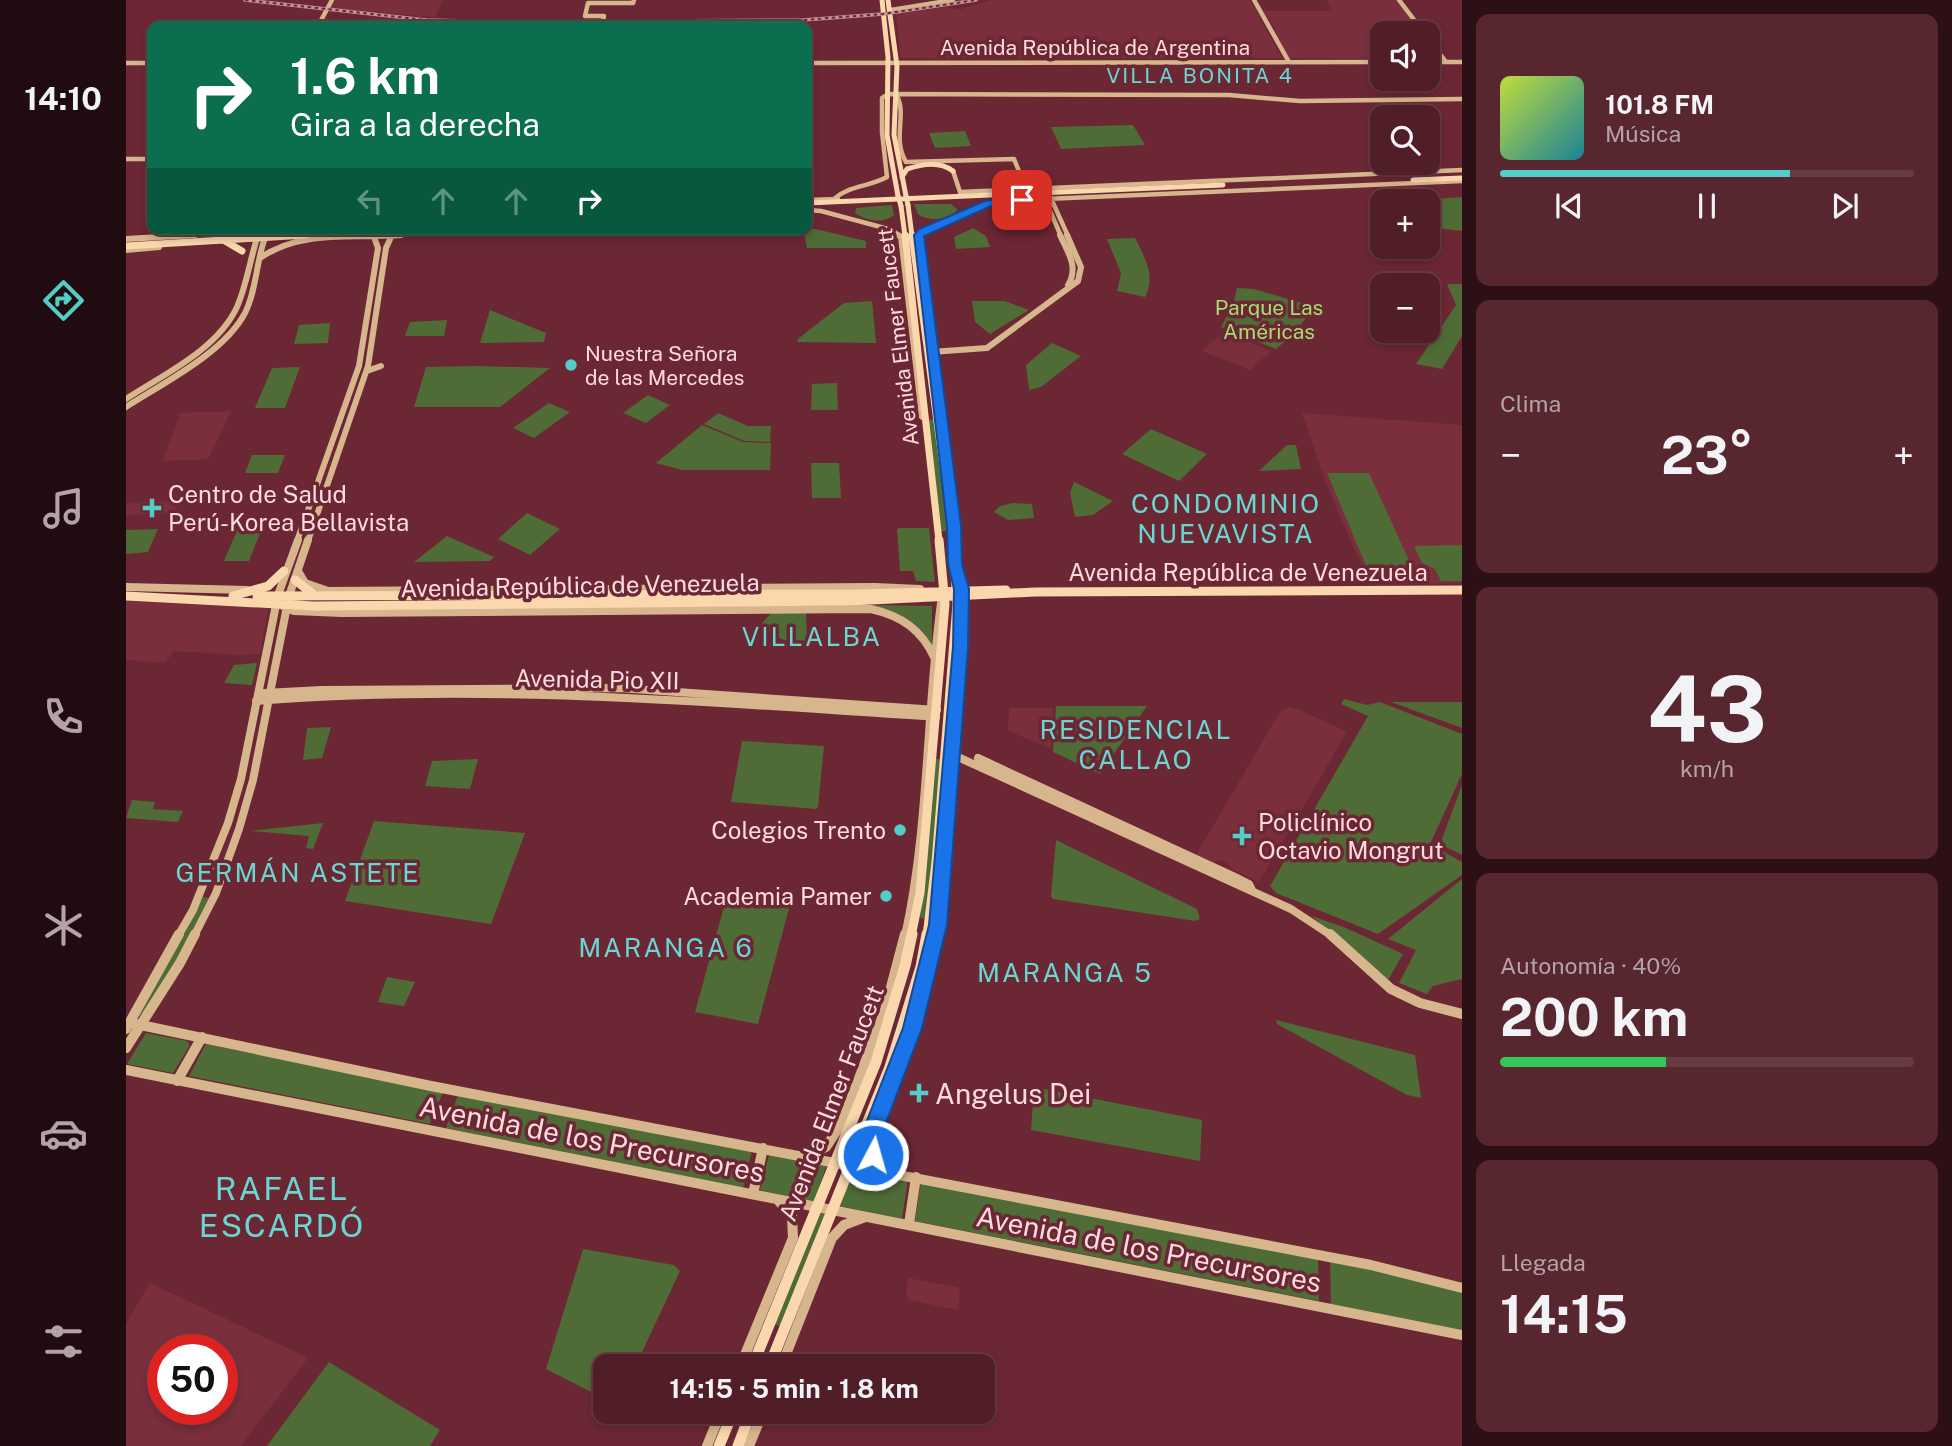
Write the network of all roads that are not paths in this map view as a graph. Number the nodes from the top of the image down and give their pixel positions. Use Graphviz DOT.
graph roads {
  1 [pos="332,0"];
  2 [pos="881,0"];
  3 [pos="888,0"];
  4 [pos="953,0"];
  5 [pos="1254,0"];
  6 [pos="1399,0"];
  7 [pos="633,1"];
  8 [pos="891,10"];
  9 [pos="321,21"];
  10 [pos="603,21"];
  11 [pos="1415,21"];
  12 [pos="886,35"];
  13 [pos="1440,54"];
  14 [pos="879,61"];
  15 [pos="1289,61"];
  16 [pos="1370,61"];
  17 [pos="1440,61"];
  18 [pos="1445,61"];
  19 [pos="1462,61"];
  20 [pos="126,62"];
  21 [pos="147,62"];
  22 [pos="812,62"];
  23 [pos="812,62"];
  24 [pos="888,62"];
  25 [pos="897,62"];
  26 [pos="897,95"];
  27 [pos="887,96"];
  28 [pos="1462,99"];
  29 [pos="884,110"];
  30 [pos="895,117"];
  31 [pos="886,120"];
  32 [pos="891,130"];
  33 [pos="885,139"];
  34 [pos="126,157"];
  35 [pos="147,157"];
  36 [pos="1462,170"];
  37 [pos="953,171"];
  38 [pos="902,177"];
  39 [pos="1462,179"];
  40 [pos="1413,180"];
  41 [pos="1127,190"];
  42 [pos="1162,192"];
  43 [pos="1041,194"];
  44 [pos="902,196"];
  45 [pos="834,199"];
  46 [pos="862,200"];
  47 [pos="812,201"];
  48 [pos="812,202"];
  49 [pos="904,205"];
  50 [pos="812,210"];
  51 [pos="237,235"];
  52 [pos="239,235"];
  53 [pos="249,235"];
  54 [pos="261,235"];
  55 [pos="262,235"];
  56 [pos="282,235"];
  57 [pos="374,235"];
  58 [pos="392,235"];
  59 [pos="301,237"];
  60 [pos="216,240"];
  61 [pos="148,243"];
  62 [pos="126,244"];
  63 [pos="242,251"];
  64 [pos="260,258"];
  65 [pos="249,261"];
  66 [pos="921,277"];
  67 [pos="906,281"];
  68 [pos="912,287"];
  69 [pos="373,331"];
  70 [pos="364,332"];
  71 [pos="923,350"];
  72 [pos="380,366"];
  73 [pos="358,368"];
  74 [pos="367,369"];
  75 [pos="126,399"];
  76 [pos="126,407"];
  77 [pos="290,560"];
  78 [pos="284,571"];
  79 [pos="296,576"];
  80 [pos="569,588"];
  81 [pos="546,589"];
  82 [pos="1462,590"];
  83 [pos="126,592"];
  84 [pos="959,593"];
  85 [pos="532,594"];
  86 [pos="594,594"];
  87 [pos="944,594"];
  88 [pos="233,596"];
  89 [pos="318,596"];
  90 [pos="872,597"];
  91 [pos="855,598"];
  92 [pos="278,599"];
  93 [pos="288,603"];
  94 [pos="606,604"];
  95 [pos="593,608"];
  96 [pos="934,659"];
  97 [pos="954,694"];
  98 [pos="269,697"];
  99 [pos="257,698"];
  100 [pos="933,715"];
  101 [pos="947,724"];
  102 [pos="931,737"];
  103 [pos="949,751"];
  104 [pos="936,910"];
  105 [pos="912,921"];
  106 [pos="929,925"];
  107 [pos="902,965"];
  108 [pos="894,1009"];
  109 [pos="908,1013"];
  110 [pos="1462,1014"];
  111 [pos="133,1026"];
  112 [pos="202,1037"];
  113 [pos="126,1048"];
  114 [pos="126,1070"];
  115 [pos="177,1081"];
  116 [pos="874,1120"];
  117 [pos="762,1148"];
  118 [pos="802,1156"];
  119 [pos="834,1162"];
  120 [pos="851,1165"];
  121 [pos="902,1175"];
  122 [pos="916,1177"];
  123 [pos="753,1194"];
  124 [pos="776,1198"];
  125 [pos="817,1206"];
  126 [pos="833,1209"];
  127 [pos="868,1216"];
  128 [pos="909,1224"];
  129 [pos="1462,1288"];
  130 [pos="767,1330"];
  131 [pos="1462,1335"];
  132 [pos="781,1336"];
  133 [pos="745,1354"];
  134 [pos="757,1354"];
  135 [pos="774,1354"];
  136 [pos="786,1354"];
  137 [pos="716,1424"];
  138 [pos="728,1424"];
  139 [pos="746,1424"];
  140 [pos="758,1424"];
  141 [pos="708,1446"];
  142 [pos="719,1446"];
  143 [pos="738,1446"];
  144 [pos="750,1446"];
  1 -- 9 [label="main road"];
  2 -- 12 [label="main road, Avenida Elmer Faucett"];
  3 -- 8 [label="main road, Avenida Elmer Faucett"];
  4 -- 8 [label="main road"];
  5 -- 15 [label="main road"];
  6 -- 11 [label="main road"];
  7 -- 10 [label="main road"];
  8 -- 25 [label="main road, Avenida Elmer Faucett"];
  12 -- 14 [label="main road"];
  12 -- 24 [label="main road, Avenida Elmer Faucett"];
  13 -- 18 [label="main road"];
  14 -- 22 [label="main road, Avenida República de Argentina"];
  14 -- 24 [label="main road, Avenida República de Argentina"];
  15 -- 16 [label="main road, Avenida República de Argentina"];
  15 -- 25 [label="main road, Avenida República de Argentina"];
  17 -- 18 [label="main road"];
  18 -- 19 [label="main road"];
  20 -- 21 [label="main road"];
  23 -- 24 [label="main road, Avenida República de Argentina"];
  24 -- 25 [label="main road, Avenida República de Argentina"];
  24 -- 27 [label="main road, Avenida Elmer Faucett"];
  25 -- 26 [label="main road, Avenida Elmer Faucett"];
  26 -- 27 [label="main road"];
  26 -- 28 [label="main road"];
  26 -- 30 [label="main road, Avenida Elmer Faucett"];
  26 -- 43 [label="main road"];
  27 -- 29 [label="main road, Avenida Elmer Faucett"];
  27 -- 30 [label="main road"];
  29 -- 31 [label="main road, Avenida Elmer Faucett"];
  29 -- 33 [label="main road"];
  30 -- 31 [label="main road"];
  30 -- 32 [label="main road, Avenida Elmer Faucett"];
  31 -- 32 [label="main road, Avenida Elmer Faucett"];
  32 -- 33 [label="main road, Avenida Elmer Faucett"];
  32 -- 38 [label="main road, Avenida Elmer Faucett"];
  33 -- 44 [label="main road, Avenida Elmer Faucett"];
  33 -- 45 [label="main road"];
  34 -- 35 [label="main road"];
  36 -- 41 [label="main road"];
  37 -- 38 [label="main road"];
  37 -- 43 [label="main road"];
  38 -- 44 [label="main road, Avenida Elmer Faucett"];
  39 -- 40 [label="main road"];
  39 -- 42 [label="main road"];
  41 -- 42 [label="main road"];
  41 -- 42 [label="main road"];
  41 -- 43 [label="main road"];
  43 -- 46 [label="main road"];
  43 -- 66 [label="main road, Avenida Elmer Faucett"];
  43 -- 71 [label="main road"];
  44 -- 49 [label="main road, Avenida Elmer Faucett, bridge"];
  45 -- 46 [label="main road"];
  45 -- 47 [label="main road"];
  46 -- 48 [label="main road"];
  49 -- 66 [label="main road, Avenida Elmer Faucett"];
  49 -- 68 [label="main road, Avenida Elmer Faucett"];
  50 -- 67 [label="main road, Avenida Elmer Faucett"];
  51 -- 62 [label="main road"];
  52 -- 61 [label="main road"];
  53 -- 60 [label="main road"];
  54 -- 65 [label="main road"];
  55 -- 64 [label="main road"];
  56 -- 59 [label="main road"];
  57 -- 59 [label="main road"];
  57 -- 59 [label="main road"];
  57 -- 70 [label="main road"];
  58 -- 69 [label="main road"];
  59 -- 64 [label="main road"];
  60 -- 61 [label="main road"];
  60 -- 63 [label="main road"];
  61 -- 62 [label="main road"];
  62 -- 63 [label="main road"];
  63 -- 65 [label="main road"];
  64 -- 76 [label="main road"];
  65 -- 75 [label="main road"];
  66 -- 71 [label="main road, Avenida Elmer Faucett"];
  67 -- 68 [label="main road"];
  67 -- 71 [label="main road, Avenida Elmer Faucett"];
  68 -- 71 [label="main road, Avenida Elmer Faucett"];
  69 -- 70 [label="main road"];
  69 -- 74 [label="main road"];
  70 -- 73 [label="main road"];
  71 -- 84 [label="main road, Avenida Elmer Faucett"];
  71 -- 87 [label="main road, Avenida Elmer Faucett"];
  72 -- 74 [label="main road"];
  73 -- 74 [label="main road"];
  73 -- 77 [label="main road"];
  74 -- 79 [label="main road"];
  77 -- 78 [label="main road"];
  77 -- 92 [label="main road"];
  78 -- 83 [label="main road"];
  78 -- 88 [label="main road"];
  79 -- 81 [label="main road"];
  79 -- 89 [label="main road"];
  79 -- 93 [label="main road"];
  80 -- 81 [label="main road"];
  80 -- 86 [label="main road"];
  80 -- 90 [label="main road"];
  81 -- 85 [label="main road"];
  82 -- 84 [label="main road, Avenida República de Venezuela"];
  83 -- 88 [label="main road, Avenida República de Venezuela"];
  83 -- 92 [label="main road, Avenida República de Venezuela"];
  84 -- 87 [label="main road, Avenida República de Venezuela"];
  84 -- 97 [label="main road, Avenida Elmer Faucett"];
  85 -- 86 [label="main road, Avenida República de Venezuela"];
  85 -- 89 [label="main road, Avenida República de Venezuela"];
  86 -- 91 [label="main road, Avenida República de Venezuela"];
  87 -- 90 [label="main road, Avenida República de Venezuela"];
  87 -- 90 [label="main road, Avenida República de Venezuela"];
  87 -- 96 [label="main road, Avenida Elmer Faucett"];
  87 -- 100 [label="main road, Avenida Elmer Faucett"];
  88 -- 92 [label="main road, Avenida República de Venezuela"];
  89 -- 93 [label="main road, Avenida República de Venezuela"];
  90 -- 91 [label="main road"];
  90 -- 91 [label="main road, Avenida República de Venezuela"];
  90 -- 95 [label="main road"];
  90 -- 96 [label="main road"];
  91 -- 94 [label="main road, Avenida República de Venezuela"];
  92 -- 93 [label="main road, Avenida República de Venezuela"];
  92 -- 99 [label="main road"];
  93 -- 95 [label="main road, Avenida República de Venezuela"];
  93 -- 98 [label="main road"];
  94 -- 95 [label="main road"];
  96 -- 100 [label="main road, Avenida Elmer Faucett"];
  97 -- 101 [label="main road, Avenida Elmer Faucett"];
  97 -- 103 [label="main road, Avenida Elmer Faucett"];
  98 -- 99 [label="main road, Avenida Pio XII"];
  98 -- 100 [label="main road, Avenida Pio XII"];
  98 -- 111 [label="main road"];
  99 -- 111 [label="main road"];
  100 -- 101 [label="main road"];
  100 -- 102 [label="main road, Avenida Elmer Faucett"];
  101 -- 103 [label="main road, Avenida Elmer Faucett"];
  102 -- 105 [label="main road, Avenida Elmer Faucett"];
  103 -- 104 [label="main road, Avenida Elmer Faucett"];
  103 -- 110 [label="main road"];
  104 -- 106 [label="main road, Avenida Elmer Faucett"];
  104 -- 116 [label="main road, Avenida Elmer Faucett"];
  105 -- 106 [label="main road"];
  105 -- 107 [label="main road, Avenida Elmer Faucett"];
  106 -- 109 [label="main road, Avenida Elmer Faucett"];
  107 -- 108 [label="main road, Avenida Elmer Faucett"];
  107 -- 118 [label="main road, Avenida Elmer Faucett"];
  108 -- 109 [label="main road"];
  108 -- 119 [label="main road, Avenida Elmer Faucett"];
  109 -- 116 [label="main road, Avenida Elmer Faucett"];
  111 -- 112 [label="main road, Avenida de los Precursores"];
  111 -- 113 [label="main road"];
  112 -- 115 [label="main road"];
  112 -- 117 [label="main road, Avenida de los Precursores"];
  114 -- 115 [label="main road, Avenida de los Precursores"];
  115 -- 123 [label="main road, Avenida de los Precursores"];
  116 -- 120 [label="main road, Avenida Elmer Faucett"];
  116 -- 121 [label="main road, Avenida Elmer Faucett"];
  117 -- 118 [label="main road, Avenida de los Precursores"];
  117 -- 123 [label="main road"];
  118 -- 119 [label="main road, Avenida de los Precursores"];
  119 -- 120 [label="main road, Avenida de los Precursores"];
  119 -- 125 [label="main road, Avenida Elmer Faucett"];
  120 -- 121 [label="main road, Avenida de los Precursores"];
  120 -- 126 [label="main road, Avenida Elmer Faucett"];
  121 -- 122 [label="main road, Avenida de los Precursores"];
  122 -- 128 [label="main road"];
  122 -- 129 [label="main road, Avenida de los Precursores"];
  123 -- 124 [label="main road, Avenida de los Precursores"];
  124 -- 125 [label="main road, Avenida de los Precursores"];
  124 -- 133 [label="main road, Avenida Elmer Faucett"];
  125 -- 126 [label="main road, Avenida de los Precursores"];
  125 -- 130 [label="main road, Avenida Elmer Faucett"];
  126 -- 127 [label="main road, Avenida de los Precursores"];
  126 -- 132 [label="main road, Avenida Elmer Faucett"];
  127 -- 128 [label="main road, Avenida de los Precursores"];
  127 -- 136 [label="main road, Avenida Elmer Faucett"];
  128 -- 131 [label="main road, Avenida de los Precursores"];
  130 -- 132 [label="main road"];
  130 -- 134 [label="main road, Avenida Elmer Faucett"];
  132 -- 135 [label="main road, Avenida Elmer Faucett"];
  137 -- 141 [label="main road"];
  138 -- 142 [label="main road"];
  139 -- 143 [label="main road"];
  140 -- 144 [label="main road"];
}
